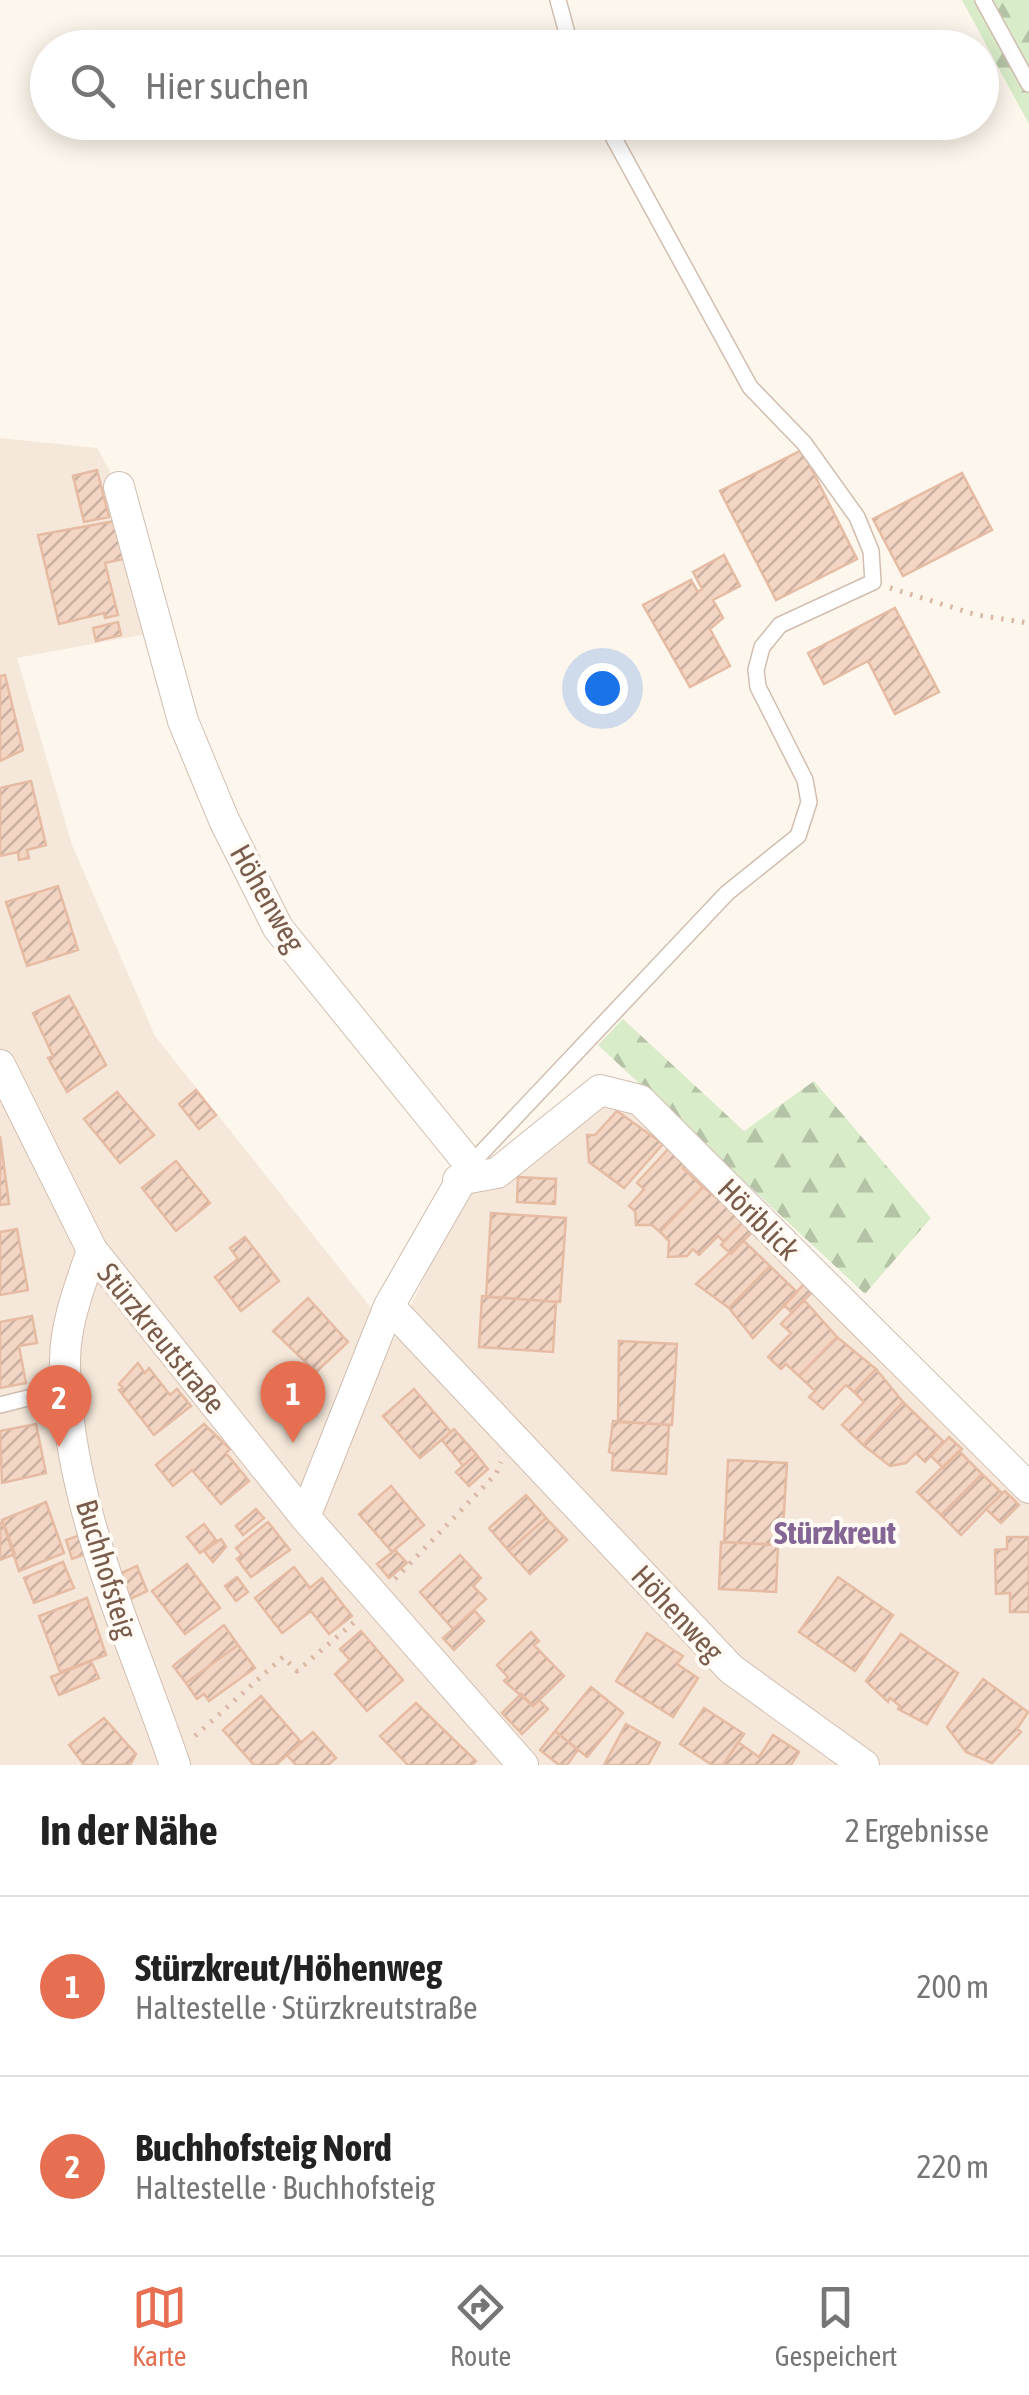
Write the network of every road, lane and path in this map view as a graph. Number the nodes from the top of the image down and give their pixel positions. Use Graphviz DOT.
graph roads {
  1 [pos="558,0"];
  2 [pos="983,0"];
  3 [pos="567,30"];
  4 [pos="1029,84"];
  5 [pos="615,140"];
  6 [pos="118,487"];
  7 [pos="873,582"];
  8 [pos="1029,623"];
  9 [pos="0,1065"];
  10 [pos="464,1172"];
  11 [pos="92,1250"];
  12 [pos="389,1306"];
  13 [pos="68,1388"];
  14 [pos="0,1405"];
  15 [pos="511,1436"];
  16 [pos="1029,1488"];
  17 [pos="306,1516"];
  18 [pos="378,1599"];
  19 [pos="174,1761"];
  20 [pos="523,1765"];
  21 [pos="864,1765"];
  1 -- 3 [label="lane"];
  2 -- 4 [label="lane"];
  5 -- 7 [label="lane"];
  6 -- 10 [label="street, Höhenweg"];
  7 -- 8 [label="path"];
  7 -- 10 [label="lane"];
  9 -- 11 [label="street, Stürzkreutstraße"];
  10 -- 12 [label="street"];
  10 -- 16 [label="street, Höriblick"];
  11 -- 13 [label="street, Buchhofsteig"];
  11 -- 17 [label="street, Stürzkreutstraße"];
  12 -- 15 [label="street, Höhenweg"];
  12 -- 17 [label="street"];
  13 -- 14 [label="lane"];
  13 -- 19 [label="street, Buchhofsteig"];
  15 -- 18 [label="path"];
  15 -- 21 [label="street, Höhenweg"];
  17 -- 18 [label="street, Stürzkreutstraße"];
  18 -- 19 [label="path"];
  18 -- 20 [label="street, Stürzkreutstraße"];
}
